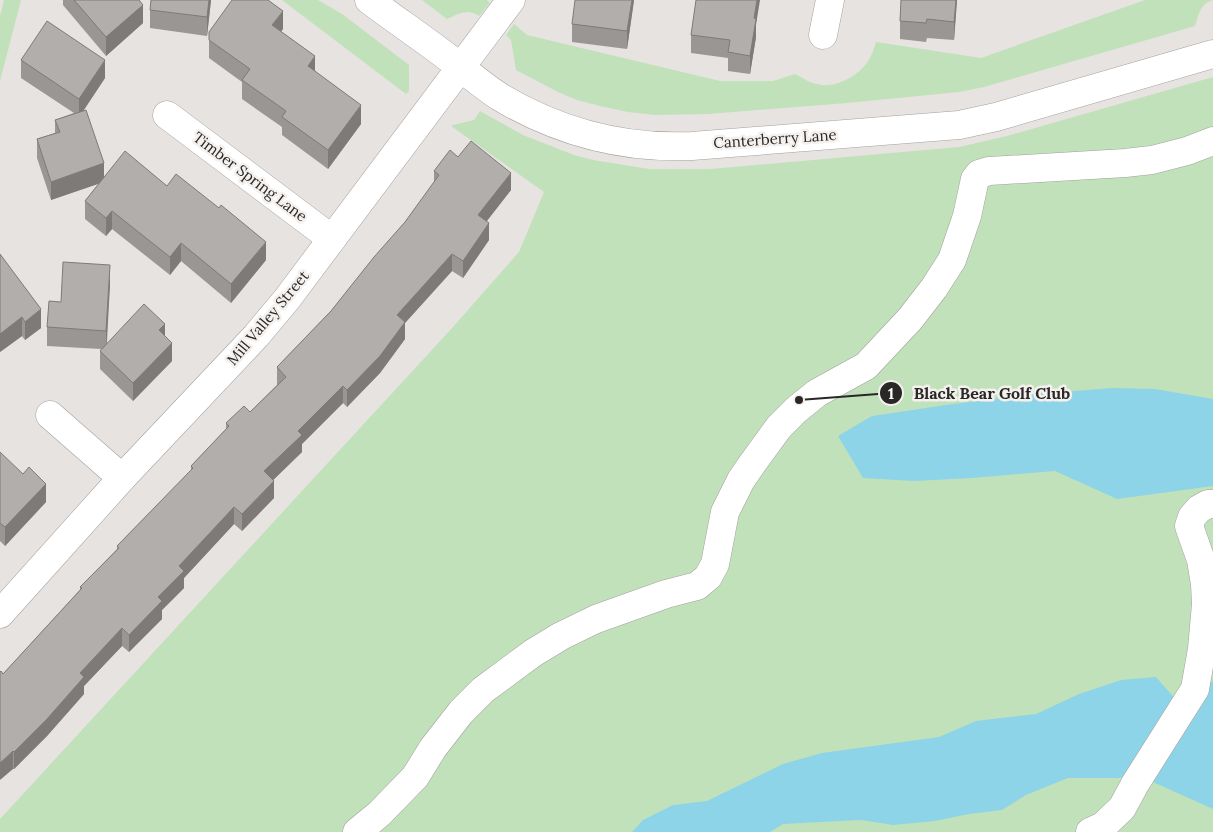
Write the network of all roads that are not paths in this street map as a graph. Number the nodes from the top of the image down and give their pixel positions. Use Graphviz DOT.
graph roads {
  1 [pos="368,0"];
  2 [pos="511,0"];
  3 [pos="830,0"];
  4 [pos="823,35"];
  5 [pos="1213,54"];
  6 [pos="461,68"];
  7 [pos="167,115"];
  8 [pos="1213,141"];
  9 [pos="332,239"];
  10 [pos="50,415"];
  11 [pos="122,478"];
  12 [pos="1213,504"];
  13 [pos="0,614"];
  14 [pos="357,832"];
  15 [pos="1090,832"];
  1 -- 6 [label="street, Canterberry Lane"];
  2 -- 6 [label="street, Mill Valley Street"];
  3 -- 4 [label="street"];
  5 -- 6 [label="street, Canterberry Lane"];
  6 -- 9 [label="street, Mill Valley Street"];
  7 -- 9 [label="street, Timber Spring Lane"];
  8 -- 14 [label="street"];
  9 -- 11 [label="street, Mill Valley Street"];
  10 -- 11 [label="street"];
  11 -- 13 [label="street, Mill Valley Street"];
  12 -- 15 [label="street"];
}
